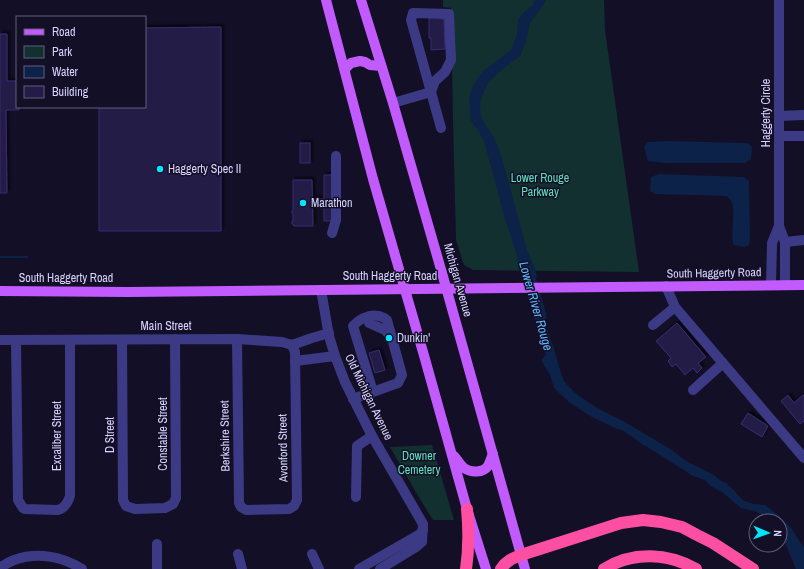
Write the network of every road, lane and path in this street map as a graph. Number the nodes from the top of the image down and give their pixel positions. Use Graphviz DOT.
graph roads {
  1 [pos="326,0"];
  2 [pos="360,0"];
  3 [pos="779,0"];
  4 [pos="381,66"];
  5 [pos="344,69"];
  6 [pos="431,92"];
  7 [pos="392,103"];
  8 [pos="804,115"];
  9 [pos="779,116"];
  10 [pos="442,128"];
  11 [pos="779,136"];
  12 [pos="804,136"];
  13 [pos="336,156"];
  14 [pos="779,226"];
  15 [pos="332,233"];
  16 [pos="804,240"];
  17 [pos="785,242"];
  18 [pos="771,285"];
  19 [pos="785,285"];
  20 [pos="804,285"];
  21 [pos="666,286"];
  22 [pos="405,289"];
  23 [pos="447,289"];
  24 [pos="321,290"];
  25 [pos="0,291"];
  26 [pos="675,308"];
  27 [pos="653,325"];
  28 [pos="329,333"];
  29 [pos="392,338"];
  30 [pos="175,339"];
  31 [pos="237,339"];
  32 [pos="0,340"];
  33 [pos="16,340"];
  34 [pos="70,340"];
  35 [pos="122,340"];
  36 [pos="292,345"];
  37 [pos="335,356"];
  38 [pos="295,361"];
  39 [pos="723,363"];
  40 [pos="693,390"];
  41 [pos="376,391"];
  42 [pos="353,399"];
  43 [pos="372,436"];
  44 [pos="452,454"];
  45 [pos="493,454"];
  46 [pos="804,458"];
  47 [pos="356,498"];
  48 [pos="149,508"];
  49 [pos="467,509"];
  50 [pos="266,510"];
  51 [pos="423,530"];
  52 [pos="157,544"];
  53 [pos="238,554"];
  54 [pos="312,554"];
  55 [pos="521,555"];
  56 [pos="0,568"];
  57 [pos="82,569"];
  58 [pos="157,569"];
  59 [pos="242,569"];
  60 [pos="319,569"];
  61 [pos="359,569"];
  62 [pos="380,569"];
  63 [pos="466,569"];
  64 [pos="486,569"];
  65 [pos="501,569"];
  66 [pos="525,569"];
  67 [pos="604,569"];
  68 [pos="696,569"];
  69 [pos="753,569"];
  1 -- 5 [label="main road"];
  2 -- 4 [label="main road, Michigan Avenue"];
  3 -- 9 [label="street, Haggerty Circle"];
  4 -- 5 [label="main road"];
  4 -- 7 [label="main road, Michigan Avenue"];
  5 -- 22 [label="main road"];
  6 -- 6 [label="street"];
  6 -- 7 [label="street"];
  6 -- 10 [label="street"];
  7 -- 23 [label="main road, Michigan Avenue"];
  8 -- 9 [label="street"];
  9 -- 11 [label="street, Haggerty Circle"];
  11 -- 12 [label="street"];
  11 -- 14 [label="street, Haggerty Circle"];
  13 -- 15 [label="street"];
  14 -- 17 [label="street, Haggerty Circle"];
  14 -- 18 [label="street, Haggerty Circle"];
  16 -- 17 [label="street"];
  17 -- 19 [label="street, Haggerty Circle"];
  18 -- 19 [label="main road, South Haggerty Road"];
  18 -- 21 [label="main road, South Haggerty Road"];
  19 -- 20 [label="main road, South Haggerty Road"];
  21 -- 23 [label="main road, South Haggerty Road"];
  21 -- 26 [label="street"];
  22 -- 23 [label="main road, South Haggerty Road"];
  22 -- 24 [label="main road, South Haggerty Road"];
  22 -- 44 [label="main road"];
  23 -- 45 [label="main road, Michigan Avenue"];
  24 -- 25 [label="main road, South Haggerty Road"];
  24 -- 28 [label="street, Old Michigan Avenue"];
  26 -- 27 [label="street"];
  26 -- 39 [label="street"];
  28 -- 36 [label="street, Main Street"];
  28 -- 37 [label="street, Old Michigan Avenue"];
  29 -- 41 [label="street"];
  29 -- 41 [label="street"];
  29 -- 41 [label="street"];
  30 -- 31 [label="street, Main Street"];
  30 -- 35 [label="street, Main Street"];
  30 -- 48 [label="street, Constable Street"];
  31 -- 36 [label="street, Main Street"];
  31 -- 50 [label="street, Berkshire Street"];
  32 -- 33 [label="street, Main Street"];
  33 -- 34 [label="street, Main Street"];
  33 -- 34 [label="street, Excaliber Street"];
  34 -- 35 [label="street, Main Street"];
  35 -- 48 [label="street, D Street"];
  36 -- 38 [label="street, Avonford Street"];
  37 -- 38 [label="street"];
  37 -- 42 [label="street, Old Michigan Avenue"];
  38 -- 50 [label="street, Avonford Street"];
  39 -- 40 [label="street"];
  39 -- 46 [label="street"];
  41 -- 42 [label="street"];
  42 -- 43 [label="street, Old Michigan Avenue"];
  43 -- 47 [label="street"];
  43 -- 51 [label="street, Old Michigan Avenue"];
  44 -- 45 [label="main road"];
  44 -- 49 [label="main road"];
  45 -- 55 [label="main road, Michigan Avenue"];
  49 -- 63 [label="highway"];
  49 -- 64 [label="main road"];
  51 -- 61 [label="street"];
  51 -- 62 [label="street"];
  52 -- 58 [label="street"];
  53 -- 59 [label="street"];
  54 -- 60 [label="street"];
  55 -- 65 [label="highway"];
  55 -- 66 [label="main road, Michigan Avenue"];
  55 -- 69 [label="highway"];
  56 -- 57 [label="street"];
  67 -- 68 [label="highway"];
}
